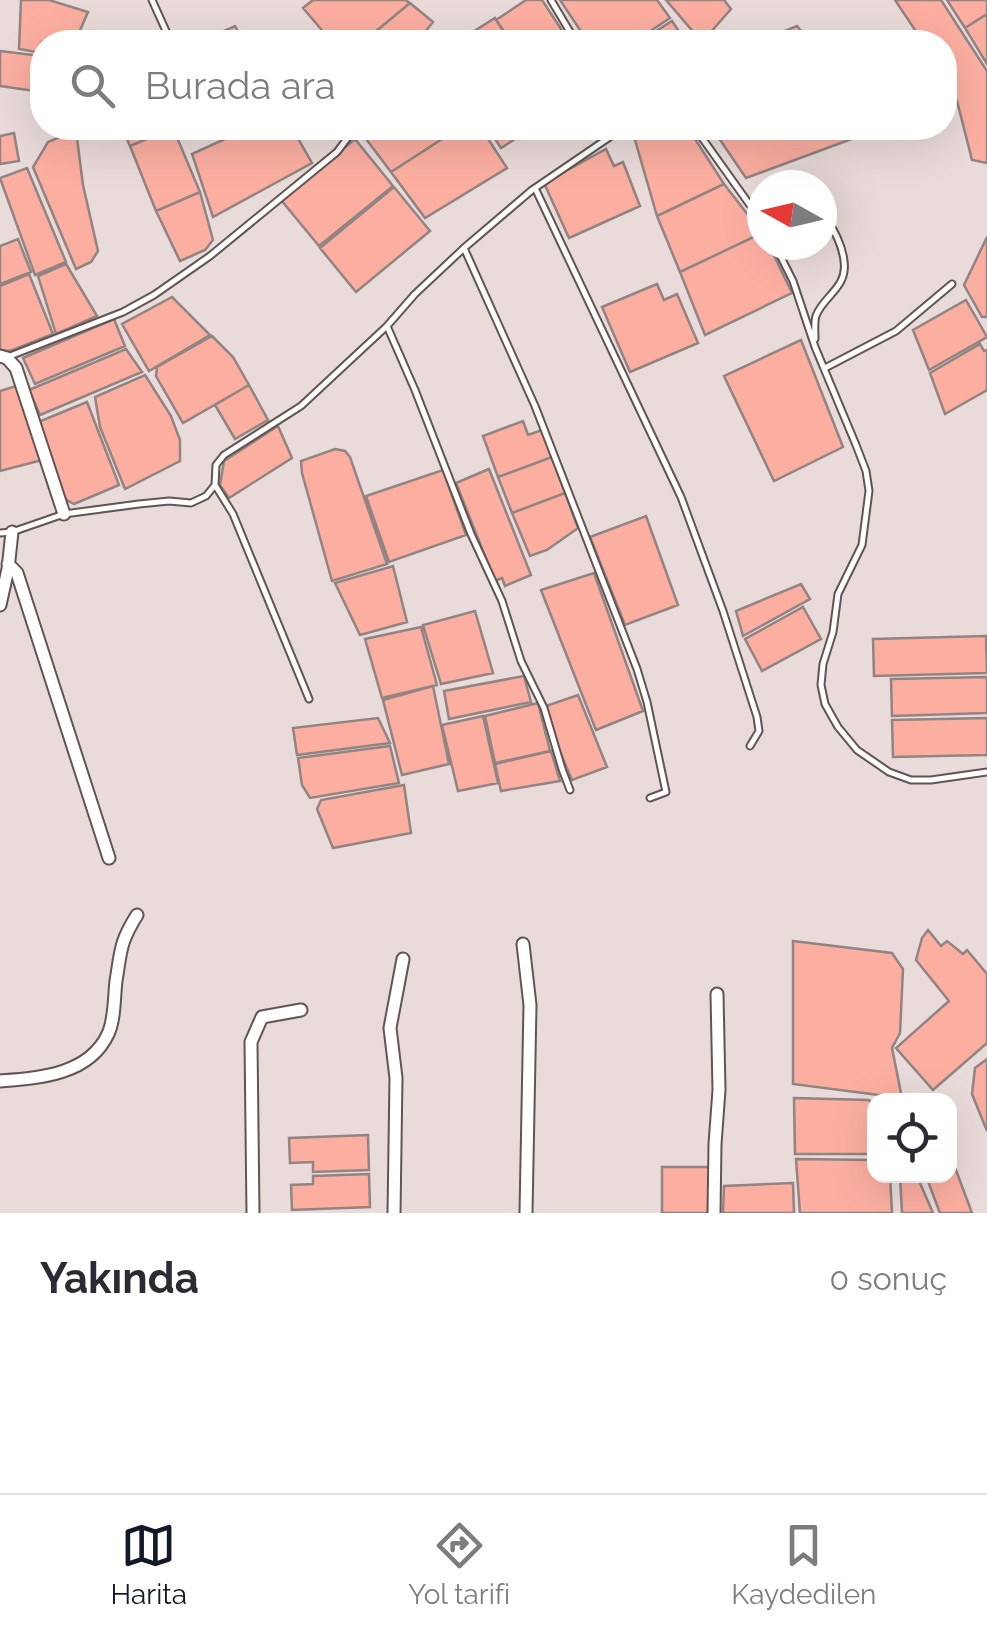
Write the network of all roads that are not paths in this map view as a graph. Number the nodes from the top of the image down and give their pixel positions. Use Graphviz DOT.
graph roads {
  1 [pos="152,0"];
  2 [pos="550,0"];
  3 [pos="165,30"];
  4 [pos="569,30"];
  5 [pos="346,140"];
  6 [pos="605,140"];
  7 [pos="703,140"];
  8 [pos="535,188"];
  9 [pos="747,201"];
  10 [pos="837,237"];
  11 [pos="464,248"];
  12 [pos="782,260"];
  13 [pos="952,284"];
  14 [pos="388,326"];
  15 [pos="815,348"];
  16 [pos="4,357"];
  17 [pos="825,368"];
  18 [pos="214,485"];
  19 [pos="64,514"];
  20 [pos="6,533"];
  21 [pos="8,564"];
  22 [pos="0,604"];
  23 [pos="309,699"];
  24 [pos="750,746"];
  25 [pos="987,772"];
  26 [pos="570,790"];
  27 [pos="650,798"];
  28 [pos="109,858"];
  29 [pos="137,915"];
  30 [pos="523,944"];
  31 [pos="403,960"];
  32 [pos="717,994"];
  33 [pos="301,1010"];
  34 [pos="0,1081"];
  35 [pos="253,1213"];
  36 [pos="394,1213"];
  37 [pos="526,1213"];
  38 [pos="714,1213"];
  1 -- 3 [label="lane"];
  2 -- 4 [label="lane"];
  5 -- 16 [label="lane"];
  6 -- 8 [label="lane"];
  7 -- 9 [label="lane"];
  8 -- 11 [label="lane"];
  8 -- 24 [label="lane"];
  10 -- 15 [label="lane"];
  11 -- 14 [label="lane"];
  11 -- 27 [label="lane"];
  12 -- 15 [label="lane"];
  13 -- 17 [label="lane"];
  14 -- 18 [label="lane"];
  14 -- 26 [label="lane"];
  15 -- 17 [label="lane"];
  16 -- 19 [label="street"];
  17 -- 25 [label="lane"];
  18 -- 19 [label="lane"];
  18 -- 23 [label="lane"];
  19 -- 20 [label="lane"];
  20 -- 21 [label="street"];
  21 -- 22 [label="street"];
  21 -- 28 [label="street"];
  29 -- 34 [label="street"];
  30 -- 37 [label="street"];
  31 -- 36 [label="street"];
  32 -- 38 [label="street"];
  33 -- 35 [label="street"];
}
